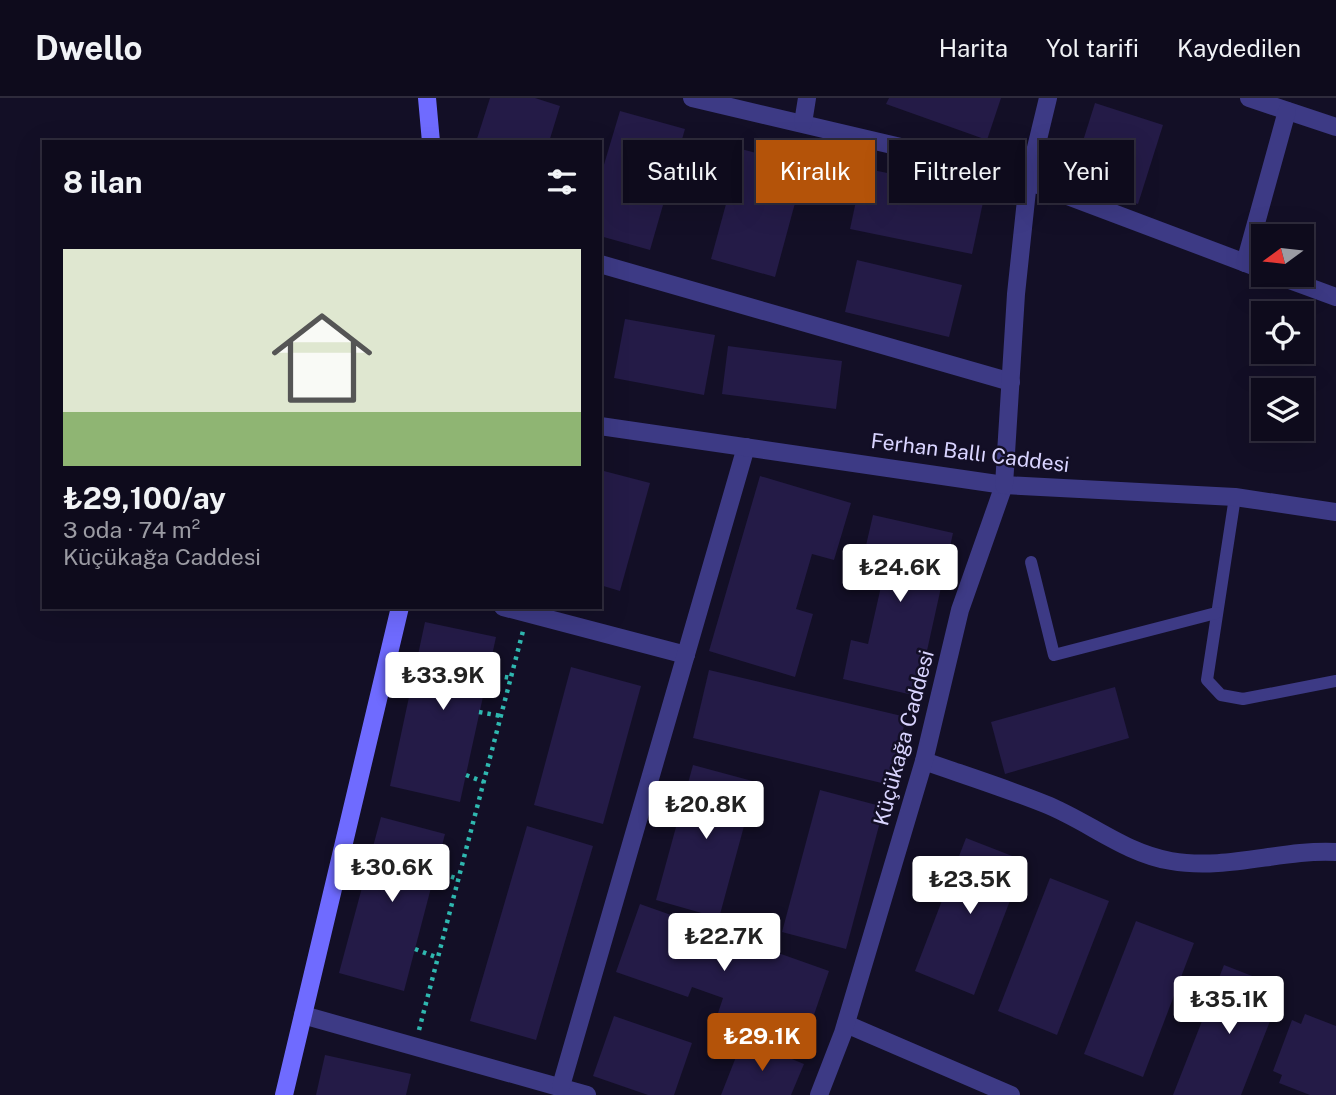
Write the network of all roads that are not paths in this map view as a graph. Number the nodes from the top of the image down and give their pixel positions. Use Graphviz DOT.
graph roads {
  1 [pos="427,98"];
  2 [pos="692,98"];
  3 [pos="807,98"];
  4 [pos="1048,98"];
  5 [pos="1249,98"];
  6 [pos="1287,111"];
  7 [pos="803,123"];
  8 [pos="1336,127"];
  9 [pos="431,140"];
  10 [pos="1028,181"];
  11 [pos="1245,263"];
  12 [pos="602,265"];
  13 [pos="1251,265"];
  14 [pos="1309,287"];
  15 [pos="1336,297"];
  16 [pos="1011,382"];
  17 [pos="602,426"];
  18 [pos="747,447"];
  19 [pos="1004,485"];
  20 [pos="1235,497"];
  21 [pos="1336,512"];
  22 [pos="1031,562"];
  23 [pos="400,609"];
  24 [pos="510,609"];
  25 [pos="1216,613"];
  26 [pos="686,655"];
  27 [pos="1336,681"];
  28 [pos="924,761"];
  29 [pos="1336,852"];
  30 [pos="303,1015"];
  31 [pos="846,1024"];
  32 [pos="561,1086"];
  33 [pos="284,1095"];
  34 [pos="587,1095"];
  35 [pos="819,1095"];
  36 [pos="1011,1095"];
  1 -- 9 [label="main road"];
  2 -- 7 [label="street"];
  3 -- 7 [label="street"];
  4 -- 10 [label="street, Küçükağa Caddesi"];
  5 -- 6 [label="street"];
  6 -- 8 [label="street"];
  6 -- 11 [label="street"];
  7 -- 10 [label="street"];
  10 -- 11 [label="street"];
  10 -- 16 [label="street, Küçükağa Caddesi"];
  11 -- 13 [label="street"];
  12 -- 16 [label="street"];
  14 -- 15 [label="street"];
  16 -- 19 [label="street, Küçükağa Caddesi"];
  17 -- 18 [label="street, Ferhan Ballı Caddesi"];
  18 -- 19 [label="street, Ferhan Ballı Caddesi"];
  18 -- 26 [label="street"];
  19 -- 20 [label="street, Ferhan Ballı Caddesi"];
  19 -- 28 [label="street, Küçükağa Caddesi"];
  20 -- 21 [label="street, Ferhan Ballı Caddesi"];
  20 -- 25 [label="lane"];
  22 -- 25 [label="lane"];
  23 -- 30 [label="main road"];
  24 -- 26 [label="street"];
  25 -- 27 [label="lane"];
  26 -- 32 [label="street"];
  28 -- 29 [label="street"];
  28 -- 31 [label="street, Küçükağa Caddesi"];
  30 -- 32 [label="street"];
  30 -- 33 [label="main road"];
  31 -- 35 [label="street, Küçükağa Caddesi"];
  31 -- 36 [label="street"];
  32 -- 34 [label="street"];
}
